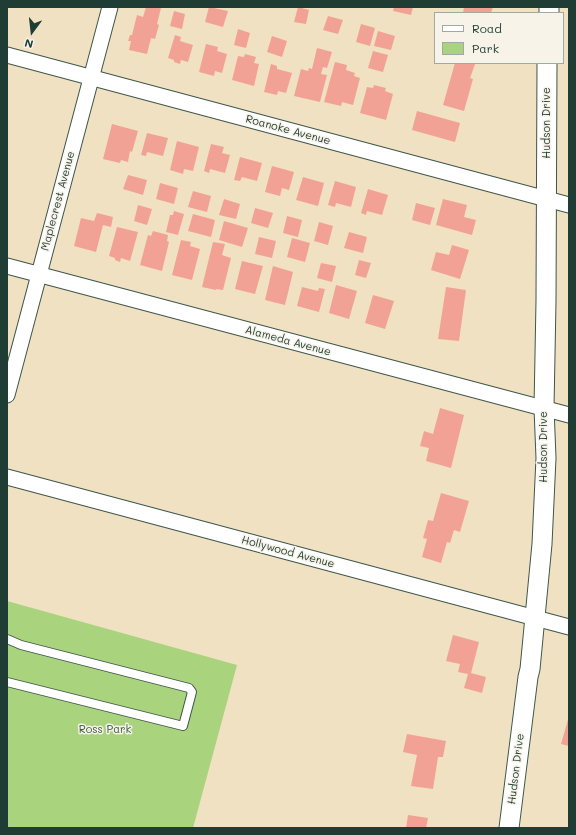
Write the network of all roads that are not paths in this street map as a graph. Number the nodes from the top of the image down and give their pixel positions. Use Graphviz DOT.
graph roads {
  1 [pos="110,7"];
  2 [pos="7,55"];
  3 [pos="547,64"];
  4 [pos="92,77"];
  5 [pos="546,199"];
  6 [pos="569,205"];
  7 [pos="7,266"];
  8 [pos="39,275"];
  9 [pos="7,395"];
  10 [pos="544,408"];
  11 [pos="569,415"];
  12 [pos="7,477"];
  13 [pos="536,618"];
  14 [pos="569,627"];
  15 [pos="7,639"];
  16 [pos="7,682"];
  17 [pos="509,828"];
  1 -- 4 [label="street, Maplecrest Avenue"];
  2 -- 4 [label="street, Roanoke Avenue"];
  3 -- 5 [label="street, Hudson Drive"];
  4 -- 5 [label="street, Roanoke Avenue"];
  4 -- 8 [label="street, Maplecrest Avenue"];
  5 -- 6 [label="street, Roanoke Avenue"];
  5 -- 10 [label="street, Hudson Drive"];
  7 -- 8 [label="street, Alameda Avenue"];
  8 -- 9 [label="street, Maplecrest Avenue"];
  8 -- 10 [label="street, Alameda Avenue"];
  10 -- 11 [label="street, Alameda Avenue"];
  10 -- 13 [label="street, Hudson Drive"];
  12 -- 13 [label="street, Hollywood Avenue"];
  13 -- 14 [label="street, Hollywood Avenue"];
  13 -- 17 [label="street, Hudson Drive"];
  15 -- 16 [label="lane"];
}
